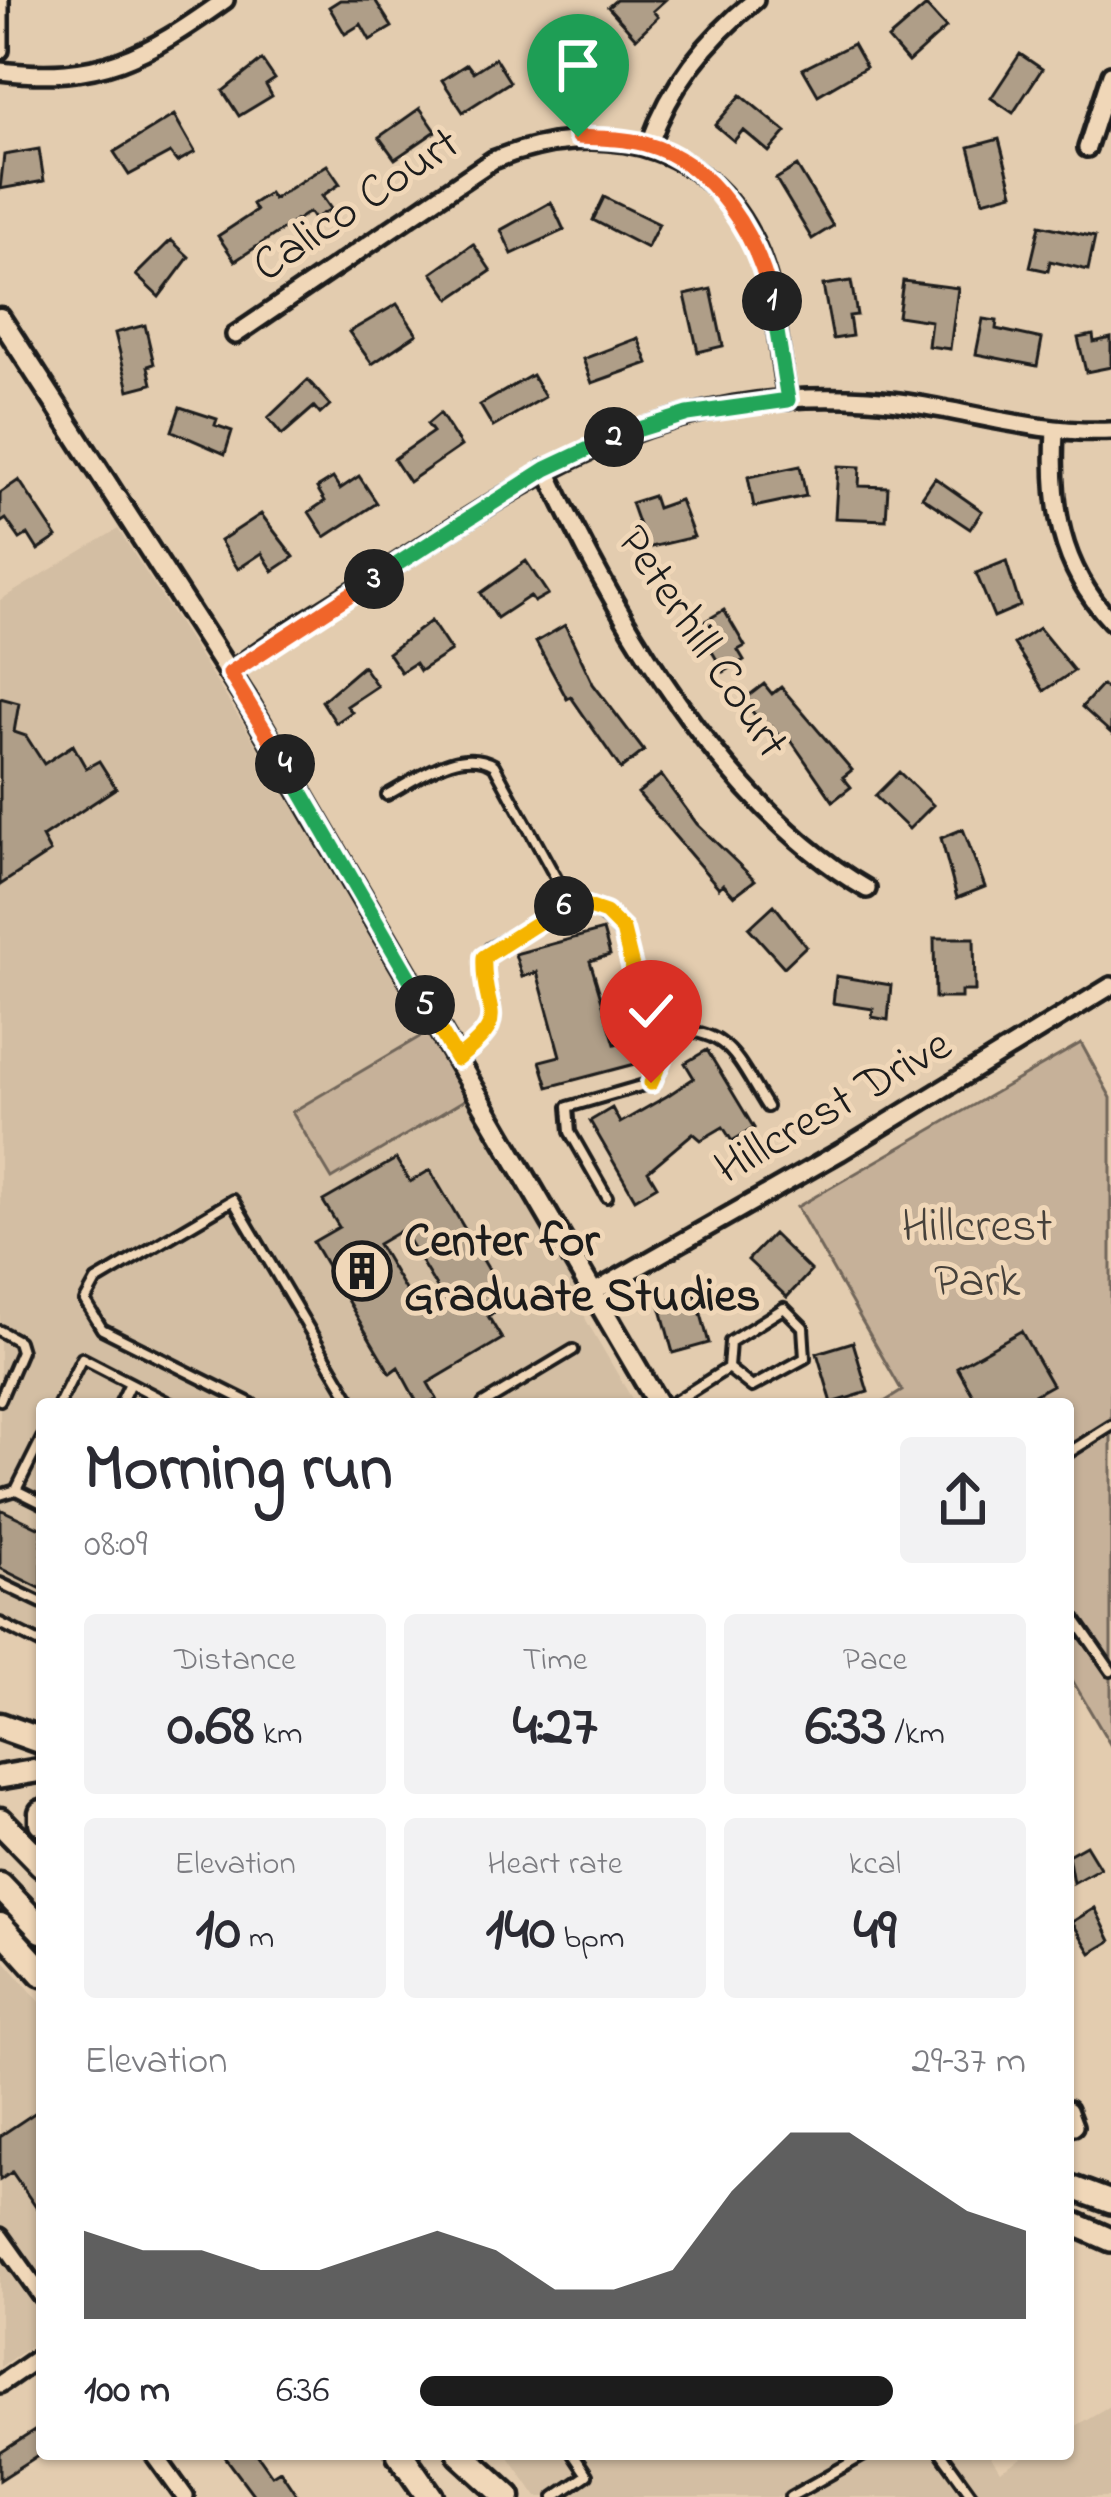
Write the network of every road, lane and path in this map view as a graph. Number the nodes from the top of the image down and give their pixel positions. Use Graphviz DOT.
graph roads {
  1 [pos="225,0"];
  2 [pos="755,0"];
  3 [pos="0,2"];
  4 [pos="0,50"];
  5 [pos="0,70"];
  6 [pos="1111,74"];
  7 [pos="649,145"];
  8 [pos="1088,148"];
  9 [pos="0,318"];
  10 [pos="235,335"];
  11 [pos="788,400"];
  12 [pos="1055,431"];
  13 [pos="1111,431"];
  14 [pos="546,469"];
  15 [pos="1111,621"];
  16 [pos="230,673"];
  17 [pos="387,794"];
  18 [pos="867,889"];
  19 [pos="568,900"];
  20 [pos="1111,986"];
  21 [pos="661,1030"];
  22 [pos="457,1059"];
  23 [pos="767,1107"];
  24 [pos="607,1196"];
  25 [pos="594,1292"];
  26 [pos="0,1331"];
  27 [pos="573,1350"];
  28 [pos="728,1368"];
  29 [pos="130,1383"];
  30 [pos="62,1398"];
  31 [pos="123,1398"];
  32 [pos="159,1398"];
  33 [pos="240,1398"];
  34 [pos="349,1398"];
  35 [pos="493,1398"];
  36 [pos="655,1398"];
  37 [pos="680,1398"];
  38 [pos="0,1400"];
  39 [pos="1111,1426"];
  40 [pos="1074,1449"];
  41 [pos="36,1450"];
  42 [pos="16,1490"];
  43 [pos="0,1495"];
  44 [pos="36,1500"];
  45 [pos="0,1583"];
  46 [pos="36,1600"];
  47 [pos="1074,1618"];
  48 [pos="0,1623"];
  49 [pos="36,1641"];
  50 [pos="1111,1670"];
  51 [pos="0,1726"];
  52 [pos="36,1739"];
  53 [pos="36,1771"];
  54 [pos="0,1778"];
  55 [pos="0,1821"];
  56 [pos="36,1858"];
  57 [pos="0,1886"];
  58 [pos="36,1924"];
  59 [pos="0,1926"];
  60 [pos="36,1966"];
  61 [pos="1074,2188"];
  62 [pos="1111,2203"];
  63 [pos="1074,2225"];
  64 [pos="0,2237"];
  65 [pos="1111,2240"];
  66 [pos="36,2288"];
  67 [pos="36,2359"];
  68 [pos="0,2384"];
  69 [pos="158,2460"];
  70 [pos="404,2460"];
  71 [pos="468,2460"];
  72 [pos="491,2460"];
  73 [pos="577,2460"];
  74 [pos="855,2460"];
  75 [pos="946,2460"];
  76 [pos="185,2497"];
  77 [pos="430,2497"];
  78 [pos="513,2497"];
  79 [pos="555,2497"];
  80 [pos="790,2497"];
  81 [pos="974,2497"];
  1 -- 5 [label="street"];
  2 -- 7 [label="street"];
  3 -- 4 [label="street"];
  6 -- 8 [label="street"];
  7 -- 10 [label="street, Calico Court"];
  7 -- 11 [label="street, Calico Court"];
  9 -- 16 [label="street"];
  11 -- 12 [label="street"];
  11 -- 14 [label="street"];
  12 -- 13 [label="street"];
  12 -- 15 [label="street"];
  14 -- 16 [label="street"];
  14 -- 18 [label="street, Peterhill Court"];
  16 -- 22 [label="street"];
  17 -- 19 [label="lane"];
  19 -- 21 [label="lane"];
  19 -- 22 [label="lane"];
  20 -- 25 [label="street, Hillcrest Drive"];
  21 -- 23 [label="lane"];
  21 -- 24 [label="lane"];
  22 -- 25 [label="street"];
  25 -- 36 [label="street"];
  26 -- 38 [label="lane"];
  27 -- 35 [label="lane"];
  28 -- 28 [label="lane"];
  28 -- 37 [label="lane"];
  29 -- 30 [label="lane"];
  29 -- 31 [label="lane"];
  29 -- 32 [label="lane"];
  33 -- 34 [label="lane"];
  39 -- 40 [label="lane"];
  41 -- 42 [label="lane"];
  42 -- 43 [label="lane"];
  42 -- 44 [label="lane"];
  45 -- 46 [label="lane"];
  47 -- 50 [label="lane"];
  48 -- 49 [label="lane"];
  51 -- 52 [label="main road"];
  53 -- 54 [label="main road"];
  55 -- 56 [label="main road"];
  57 -- 58 [label="main road"];
  59 -- 60 [label="main road"];
  61 -- 62 [label="main road"];
  63 -- 65 [label="main road"];
  64 -- 66 [label="street"];
  67 -- 68 [label="street"];
  69 -- 76 [label="street"];
  70 -- 77 [label="main road"];
  71 -- 78 [label="main road"];
  72 -- 78 [label="main road"];
  73 -- 79 [label="lane"];
  74 -- 80 [label="lane"];
  75 -- 81 [label="lane"];
}
